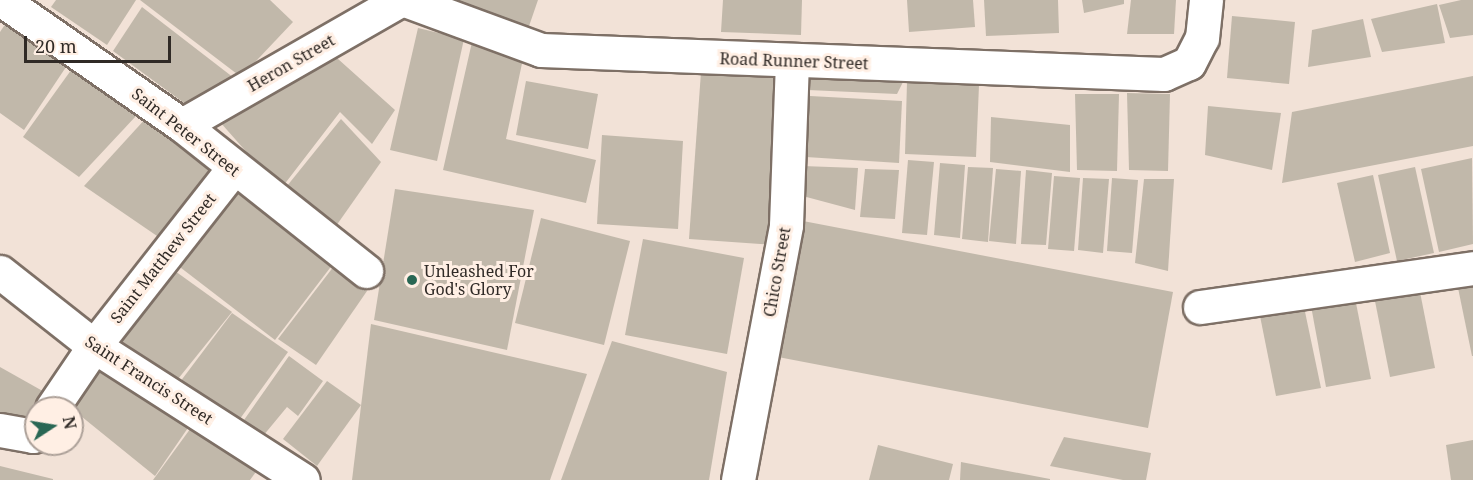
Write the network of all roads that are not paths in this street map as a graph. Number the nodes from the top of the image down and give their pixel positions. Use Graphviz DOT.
graph roads {
  1 [pos="2,0"];
  2 [pos="399,0"];
  3 [pos="405,0"];
  4 [pos="1206,0"];
  5 [pos="792,61"];
  6 [pos="183,125"];
  7 [pos="233,169"];
  8 [pos="1473,268"];
  9 [pos="366,271"];
  10 [pos="0,272"];
  11 [pos="1200,307"];
  12 [pos="94,346"];
  13 [pos="60,396"];
  14 [pos="0,430"];
  15 [pos="24,433"];
  16 [pos="303,480"];
  17 [pos="738,480"];
  1 -- 6 [label="street, Saint Peter Street"];
  2 -- 6 [label="street, Heron Street"];
  3 -- 5 [label="street, Road Runner Street"];
  4 -- 5 [label="street, Road Runner Street"];
  5 -- 17 [label="street, Chico Street"];
  6 -- 7 [label="street, Saint Peter Street"];
  7 -- 9 [label="street, Saint Peter Street"];
  7 -- 12 [label="street, Saint Matthew Street"];
  8 -- 11 [label="street"];
  10 -- 12 [label="street, Saint Francis Street"];
  12 -- 13 [label="street, Saint Matthew Street"];
  12 -- 16 [label="street, Saint Francis Street"];
  14 -- 15 [label="street"];
}
